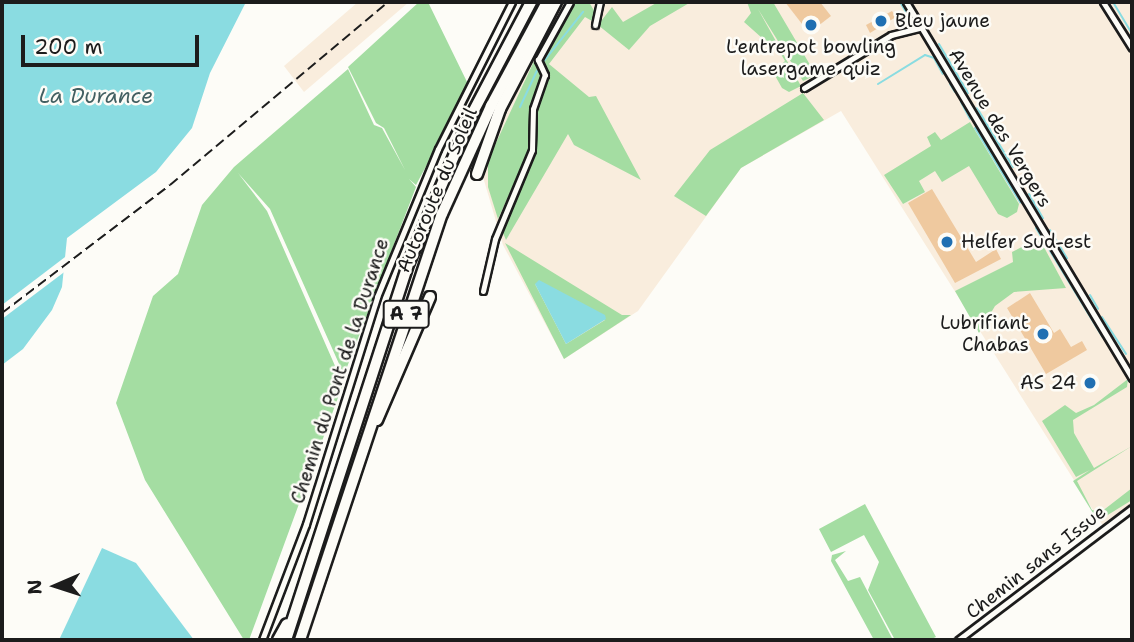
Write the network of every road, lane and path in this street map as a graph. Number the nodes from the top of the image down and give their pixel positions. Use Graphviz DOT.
graph roads {
  1 [pos="512,2"];
  2 [pos="531,2"];
  3 [pos="547,2"];
  4 [pos="556,2"];
  5 [pos="570,2"];
  6 [pos="600,2"];
  7 [pos="906,2"];
  8 [pos="1103,2"];
  9 [pos="595,25"];
  10 [pos="922,27"];
  11 [pos="1132,48"];
  12 [pos="804,88"];
  13 [pos="477,174"];
  14 [pos="483,291"];
  15 [pos="430,297"];
  16 [pos="1132,378"];
  17 [pos="353,475"];
  18 [pos="1132,508"];
  19 [pos="300,598"];
  20 [pos="262,640"];
  21 [pos="278,640"];
  22 [pos="286,640"];
  23 [pos="300,640"];
  24 [pos="958,640"];
  1 -- 20 [label="street, Chemin du Pont de la Durance"];
  2 -- 19 [label="highway, Autoroute du Soleil / A 7"];
  3 -- 17 [label="highway, Autoroute du Soleil / A 7"];
  4 -- 13 [label="highway"];
  5 -- 14 [label="street"];
  6 -- 9 [label="street"];
  7 -- 10 [label="street, Avenue des Vergers"];
  8 -- 11 [label="street"];
  10 -- 12 [label="street"];
  10 -- 16 [label="street, Avenue des Vergers"];
  15 -- 17 [label="highway"];
  17 -- 23 [label="highway, Autoroute du Soleil / A 7"];
  18 -- 24 [label="street, Chemin sans Issue"];
  19 -- 21 [label="highway"];
  19 -- 22 [label="highway, Autoroute du Soleil / A 7"];
}
